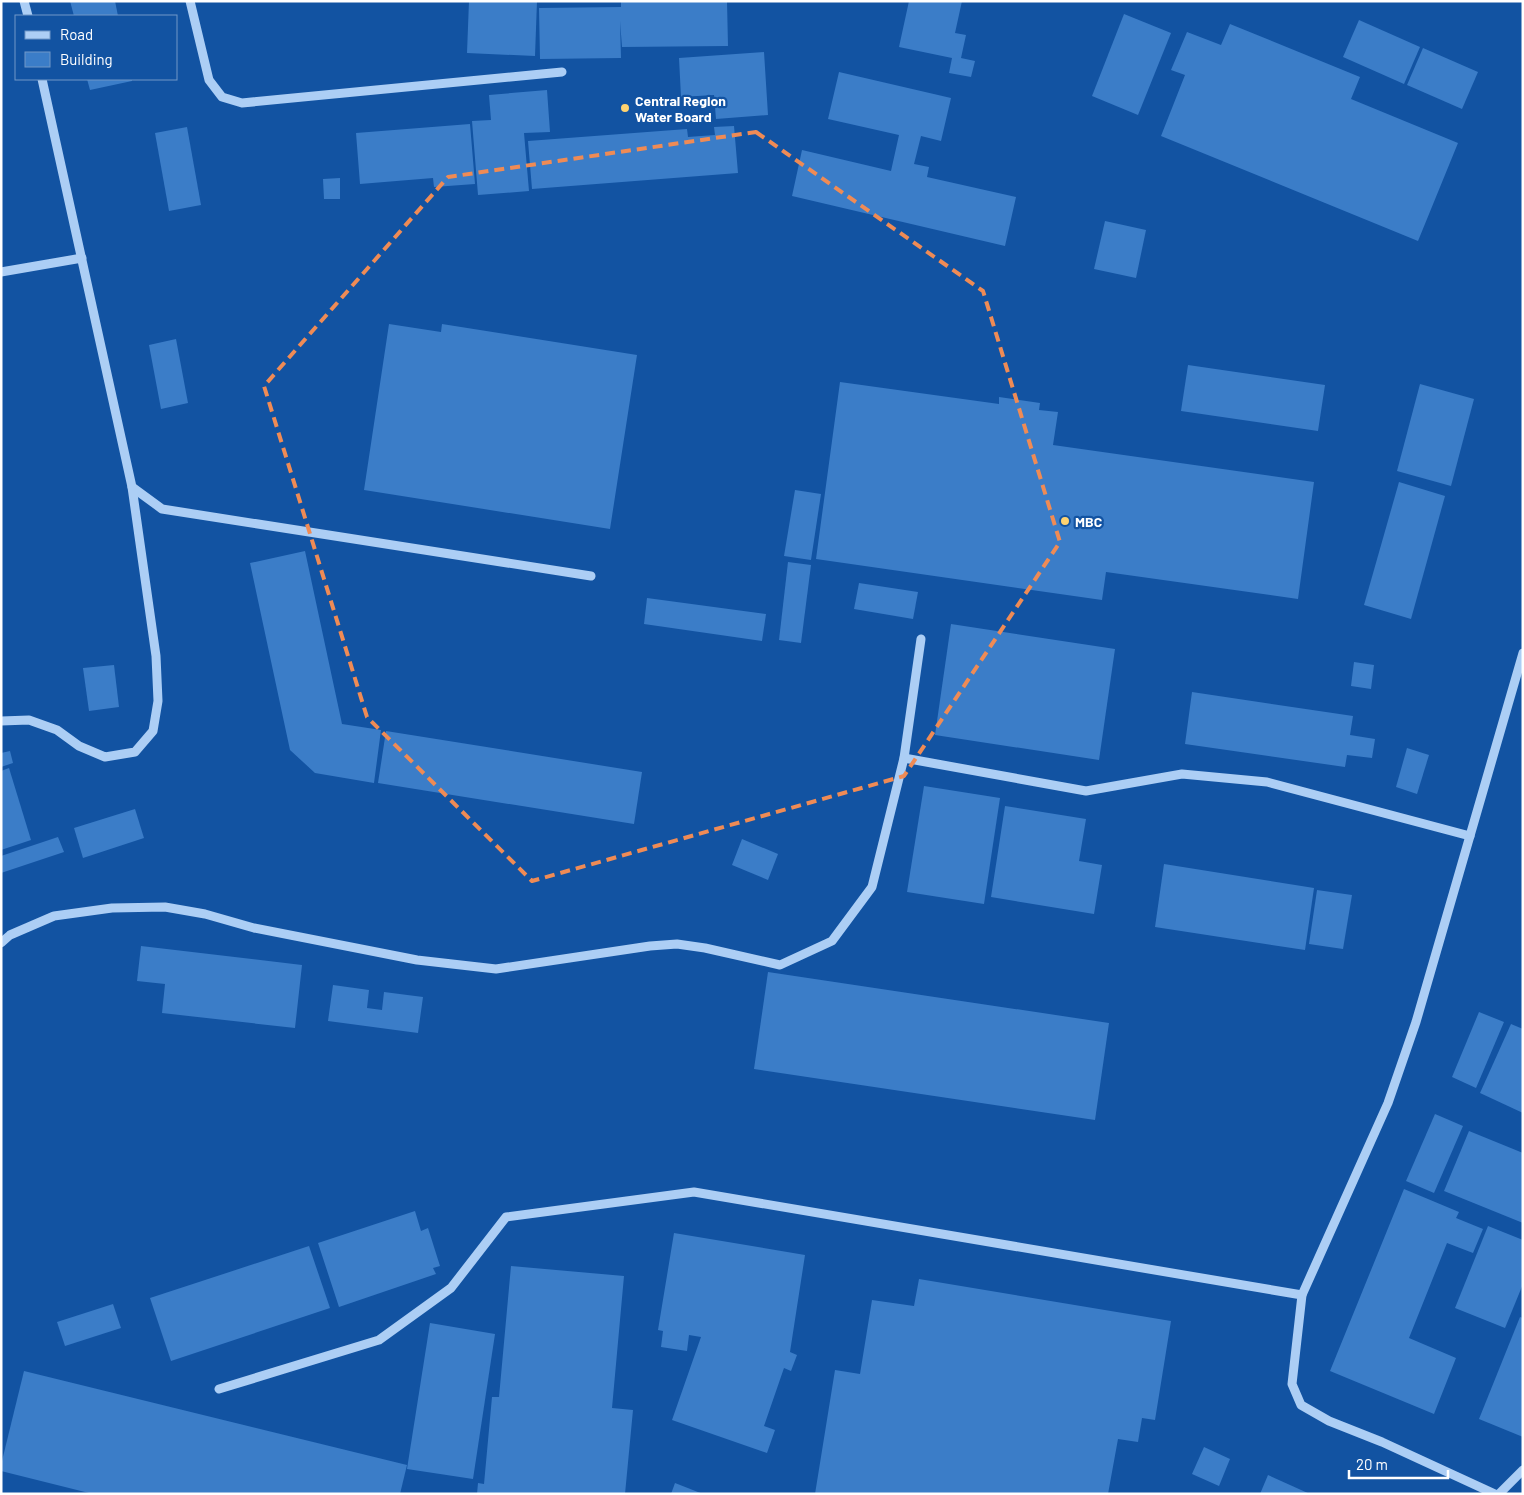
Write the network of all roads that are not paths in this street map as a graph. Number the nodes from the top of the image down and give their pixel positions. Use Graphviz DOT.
graph roads {
  1 [pos="24,1"];
  2 [pos="190,1"];
  3 [pos="28,15"];
  4 [pos="562,72"];
  5 [pos="42,80"];
  6 [pos="82,258"];
  7 [pos="1,272"];
  8 [pos="132,487"];
  9 [pos="591,576"];
  10 [pos="921,639"];
  11 [pos="1523,653"];
  12 [pos="1,721"];
  13 [pos="904,758"];
  14 [pos="1470,836"];
  15 [pos="1,943"];
  16 [pos="1302,1295"];
  17 [pos="218,1389"];
  18 [pos="1523,1470"];
  19 [pos="1497,1494"];
  1 -- 3 [label="street"];
  2 -- 4 [label="street"];
  5 -- 6 [label="street"];
  6 -- 7 [label="street"];
  6 -- 8 [label="street"];
  8 -- 9 [label="street"];
  8 -- 12 [label="street"];
  10 -- 13 [label="street"];
  11 -- 14 [label="street"];
  13 -- 14 [label="street"];
  13 -- 15 [label="street"];
  14 -- 16 [label="street"];
  16 -- 17 [label="street"];
  16 -- 19 [label="street"];
  18 -- 19 [label="street"];
}
